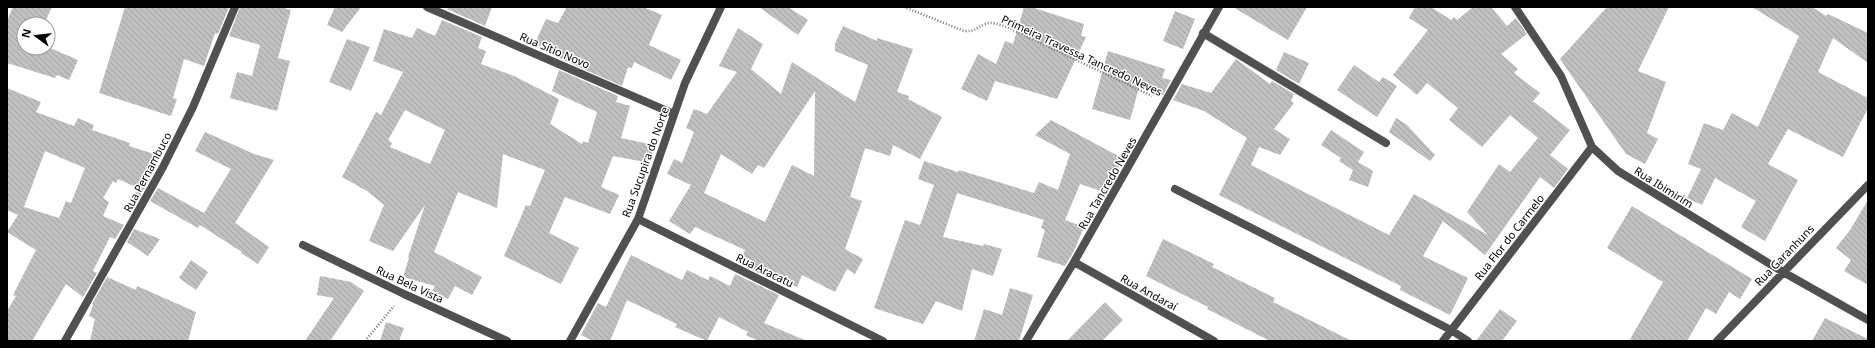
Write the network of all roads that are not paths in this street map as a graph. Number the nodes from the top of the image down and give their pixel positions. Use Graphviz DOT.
graph roads {
  1 [pos="235,7"];
  2 [pos="427,7"];
  3 [pos="721,7"];
  4 [pos="1219,7"];
  5 [pos="1514,7"];
  6 [pos="1203,33"];
  7 [pos="674,114"];
  8 [pos="1386,143"];
  9 [pos="1592,147"];
  10 [pos="1868,185"];
  11 [pos="1175,188"];
  12 [pos="638,219"];
  13 [pos="303,245"];
  14 [pos="1074,262"];
  15 [pos="1783,272"];
  16 [pos="1868,320"];
  17 [pos="1450,330"];
  18 [pos="65,341"];
  19 [pos="508,341"];
  20 [pos="570,341"];
  21 [pos="883,341"];
  22 [pos="1026,341"];
  23 [pos="1214,341"];
  24 [pos="1443,341"];
  25 [pos="1468,341"];
  26 [pos="1717,341"];
  1 -- 18 [label="street, Rua Pernambuco"];
  2 -- 7 [label="street, Rua Sítio Novo"];
  3 -- 7 [label="street, Rua Sucupira do Norte"];
  4 -- 6 [label="street, Rua Tancredo Neves"];
  5 -- 9 [label="street, Rua Ibimirim"];
  6 -- 8 [label="street"];
  6 -- 14 [label="street, Rua Tancredo Neves"];
  7 -- 12 [label="street, Rua Sucupira do Norte"];
  9 -- 15 [label="street, Rua Ibimirim"];
  9 -- 17 [label="street, Rua Flor do Carmelo"];
  10 -- 15 [label="street, Rua Garanhuns"];
  11 -- 17 [label="street"];
  12 -- 20 [label="street, Rua Sucupira do Norte"];
  12 -- 21 [label="street, Rua Aracatu"];
  13 -- 19 [label="street, Rua Bela Vista"];
  14 -- 22 [label="street, Rua Tancredo Neves"];
  14 -- 23 [label="street, Rua Andaraí"];
  15 -- 16 [label="street, Rua Ibimirim"];
  15 -- 26 [label="street, Rua Garanhuns"];
  17 -- 24 [label="street, Rua Flor do Carmelo"];
  17 -- 25 [label="street"];
}
